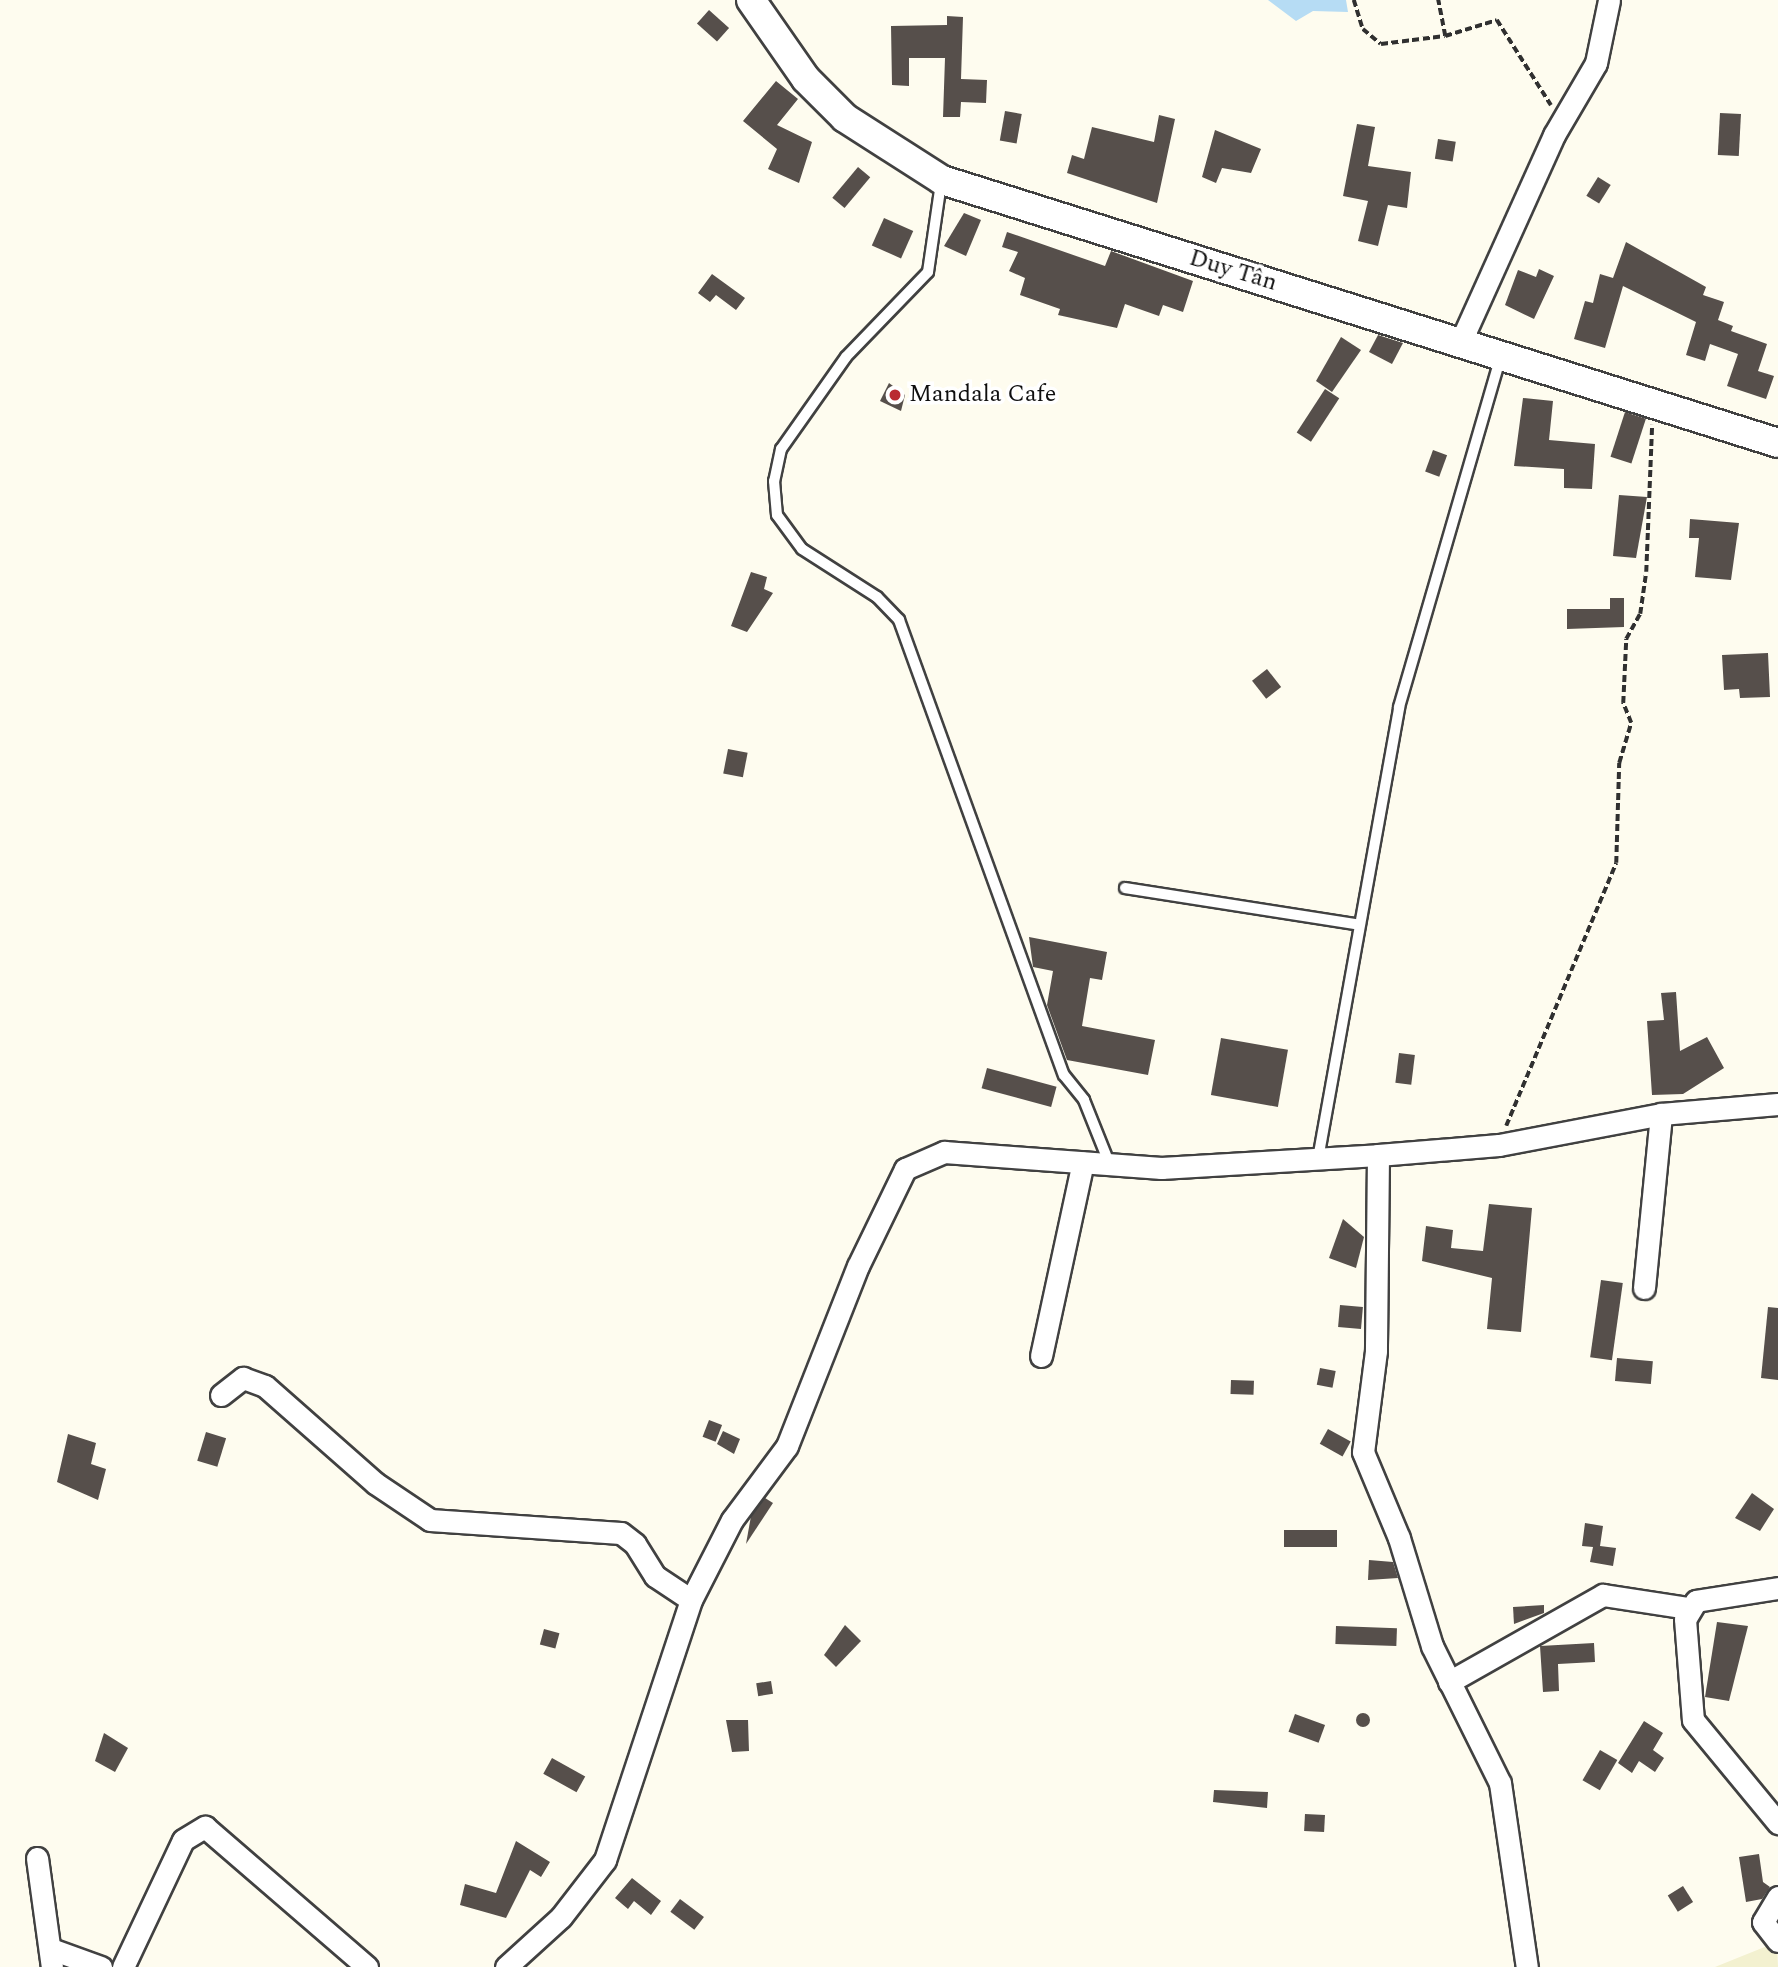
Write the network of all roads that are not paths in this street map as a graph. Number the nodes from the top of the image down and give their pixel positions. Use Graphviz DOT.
graph roads {
  1 [pos="751,0"];
  2 [pos="1609,0"];
  3 [pos="942,180"];
  4 [pos="1461,341"];
  5 [pos="1501,356"];
  6 [pos="1778,443"];
  7 [pos="1125,888"];
  8 [pos="1356,924"];
  9 [pos="1778,1104"];
  10 [pos="1661,1114"];
  11 [pos="1378,1155"];
  12 [pos="1318,1159"];
  13 [pos="1083,1163"];
  14 [pos="1110,1165"];
  15 [pos="1644,1288"];
  16 [pos="1041,1356"];
  17 [pos="221,1395"];
  18 [pos="1778,1588"];
  19 [pos="691,1600"];
  20 [pos="1688,1608"];
  21 [pos="1449,1682"];
  22 [pos="1778,1823"];
  23 [pos="37,1858"];
  24 [pos="1778,1897"];
  25 [pos="1778,1941"];
  26 [pos="53,1958"];
  27 [pos="101,1967"];
  28 [pos="122,1967"];
  29 [pos="367,1967"];
  30 [pos="506,1967"];
  31 [pos="1527,1967"];
  1 -- 3 [label="street, Duy Tân"];
  2 -- 4 [label="street"];
  3 -- 4 [label="street, Duy Tân"];
  3 -- 14 [label="lane"];
  4 -- 5 [label="street, Duy Tân"];
  5 -- 6 [label="street, Duy Tân"];
  5 -- 8 [label="lane"];
  7 -- 8 [label="lane"];
  8 -- 12 [label="lane"];
  9 -- 10 [label="street"];
  10 -- 11 [label="street"];
  10 -- 15 [label="street"];
  11 -- 12 [label="street"];
  11 -- 21 [label="street"];
  12 -- 14 [label="street"];
  13 -- 14 [label="street"];
  13 -- 16 [label="street"];
  13 -- 19 [label="street"];
  17 -- 19 [label="street"];
  18 -- 20 [label="street"];
  19 -- 30 [label="street"];
  20 -- 21 [label="street"];
  20 -- 22 [label="street"];
  21 -- 31 [label="street"];
  23 -- 26 [label="street"];
  24 -- 25 [label="street"];
  26 -- 27 [label="street"];
  28 -- 29 [label="street"];
}
